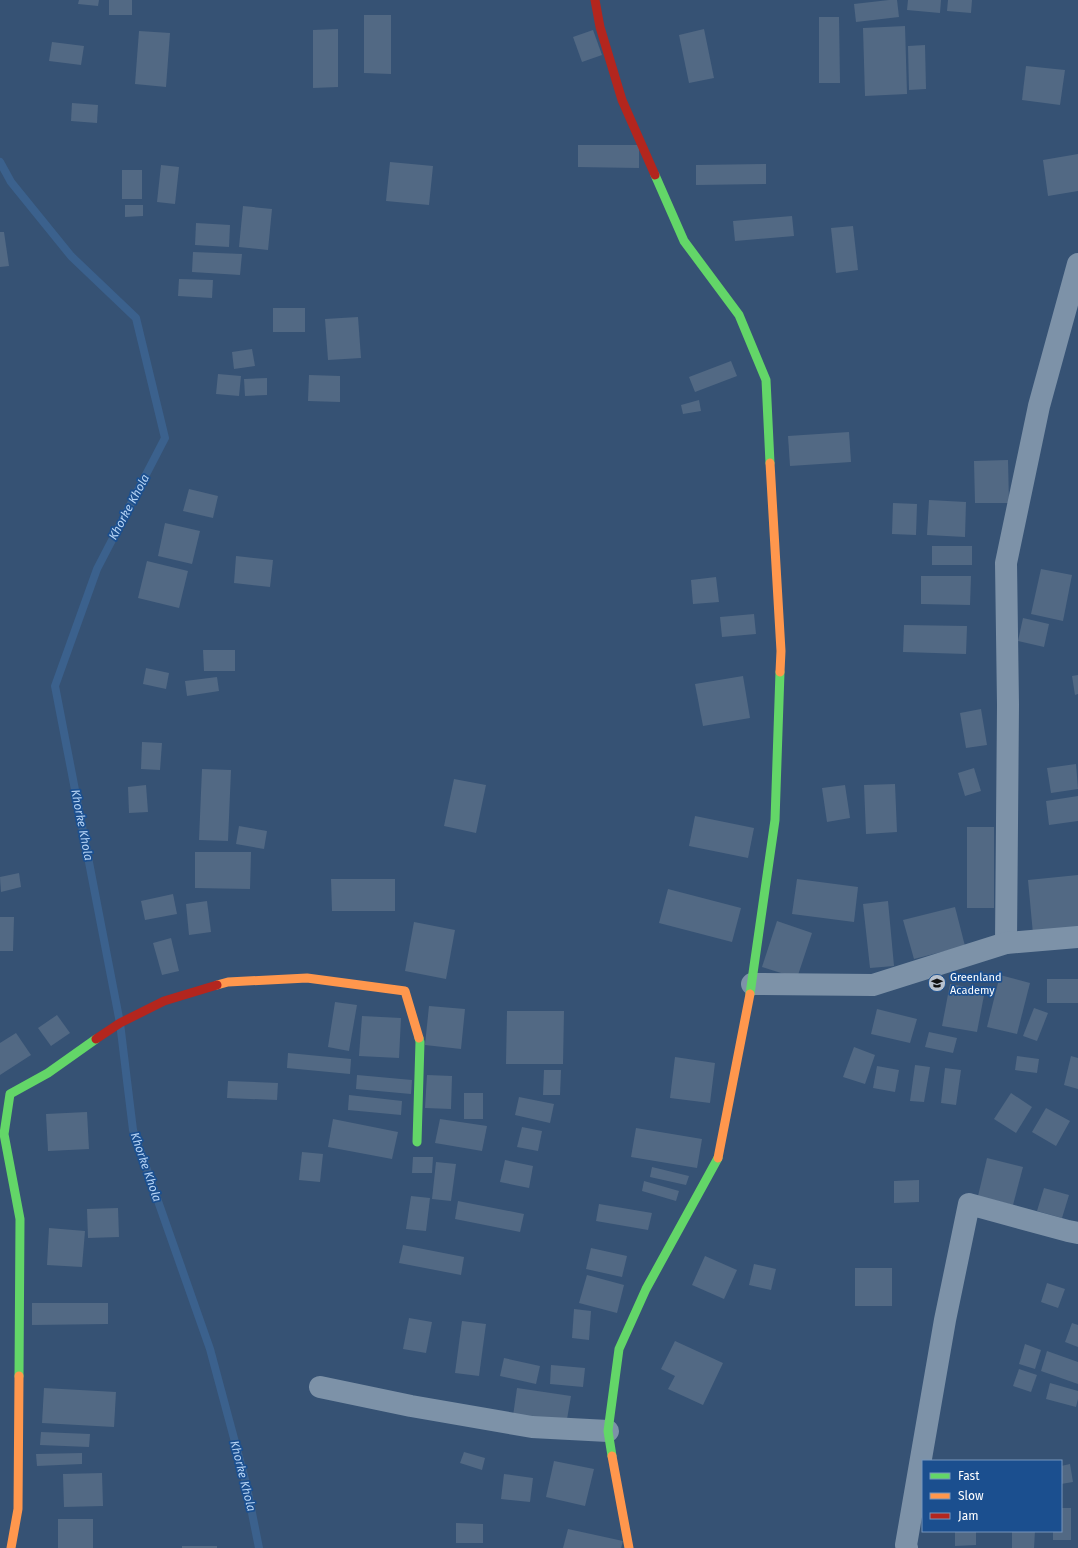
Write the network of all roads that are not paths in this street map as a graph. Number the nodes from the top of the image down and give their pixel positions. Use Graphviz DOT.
graph roads {
  1 [pos="595,0"];
  2 [pos="1078,264"];
  3 [pos="1078,937"];
  4 [pos="1006,943"];
  5 [pos="752,984"];
  6 [pos="2,1134"];
  7 [pos="418,1142"];
  8 [pos="1078,1233"];
  9 [pos="320,1387"];
  10 [pos="608,1431"];
  11 [pos="11,1548"];
  12 [pos="629,1548"];
  13 [pos="907,1548"];
  1 -- 5 [label="street"];
  2 -- 4 [label="street"];
  3 -- 4 [label="street"];
  4 -- 5 [label="street"];
  5 -- 10 [label="street"];
  6 -- 7 [label="street"];
  6 -- 11 [label="street"];
  8 -- 13 [label="street"];
  9 -- 10 [label="street"];
  10 -- 12 [label="street"];
}
